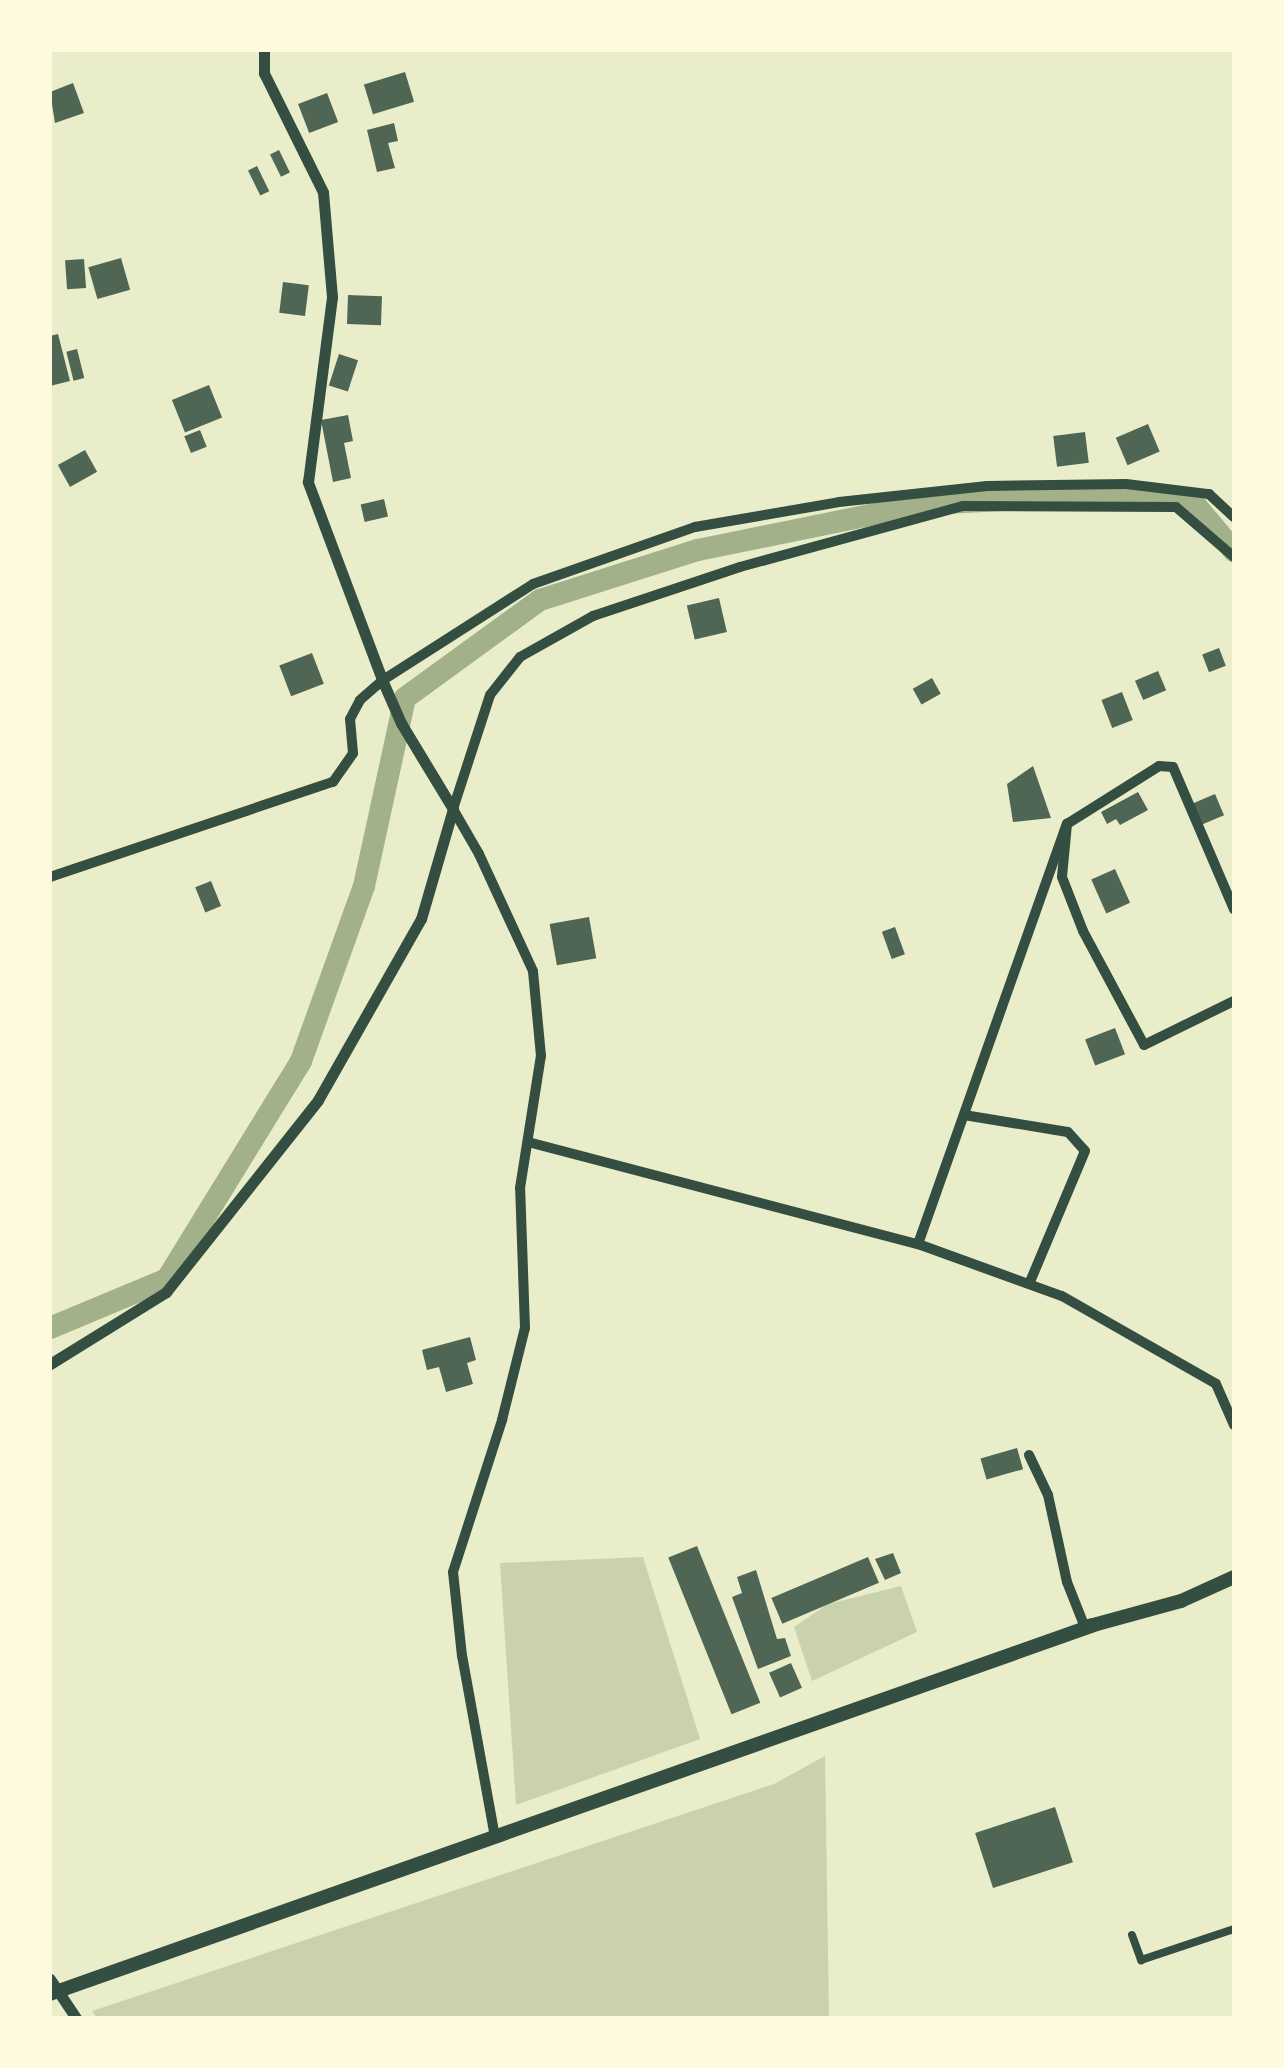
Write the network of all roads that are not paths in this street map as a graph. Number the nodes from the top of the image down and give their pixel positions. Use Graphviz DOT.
graph roads {
  1 [pos="264,50"];
  2 [pos="1234,518"];
  3 [pos="1234,556"];
  4 [pos="383,681"];
  5 [pos="453,809"];
  6 [pos="1068,824"];
  7 [pos="50,877"];
  8 [pos="1234,909"];
  9 [pos="1234,1001"];
  10 [pos="964,1115"];
  11 [pos="528,1142"];
  12 [pos="918,1244"];
  13 [pos="1029,1284"];
  14 [pos="50,1364"];
  15 [pos="1234,1425"];
  16 [pos="1029,1456"];
  17 [pos="1234,1576"];
  18 [pos="1114,1620"];
  19 [pos="495,1836"];
  20 [pos="1234,1929"];
  21 [pos="1132,1936"];
  22 [pos="52,1988"];
  23 [pos="76,2018"];
  1 -- 4 [label="street"];
  2 -- 4 [label="street"];
  3 -- 5 [label="street"];
  4 -- 5 [label="street"];
  4 -- 7 [label="street"];
  5 -- 11 [label="street"];
  5 -- 14 [label="street"];
  6 -- 8 [label="street"];
  6 -- 9 [label="street"];
  6 -- 10 [label="street"];
  10 -- 12 [label="street"];
  10 -- 13 [label="street"];
  11 -- 12 [label="street"];
  11 -- 19 [label="street"];
  12 -- 13 [label="street"];
  13 -- 15 [label="street"];
  16 -- 18 [label="street"];
  17 -- 18 [label="main road"];
  18 -- 19 [label="main road"];
  19 -- 22 [label="main road"];
  20 -- 21 [label="street"];
  22 -- 23 [label="street"];
}
